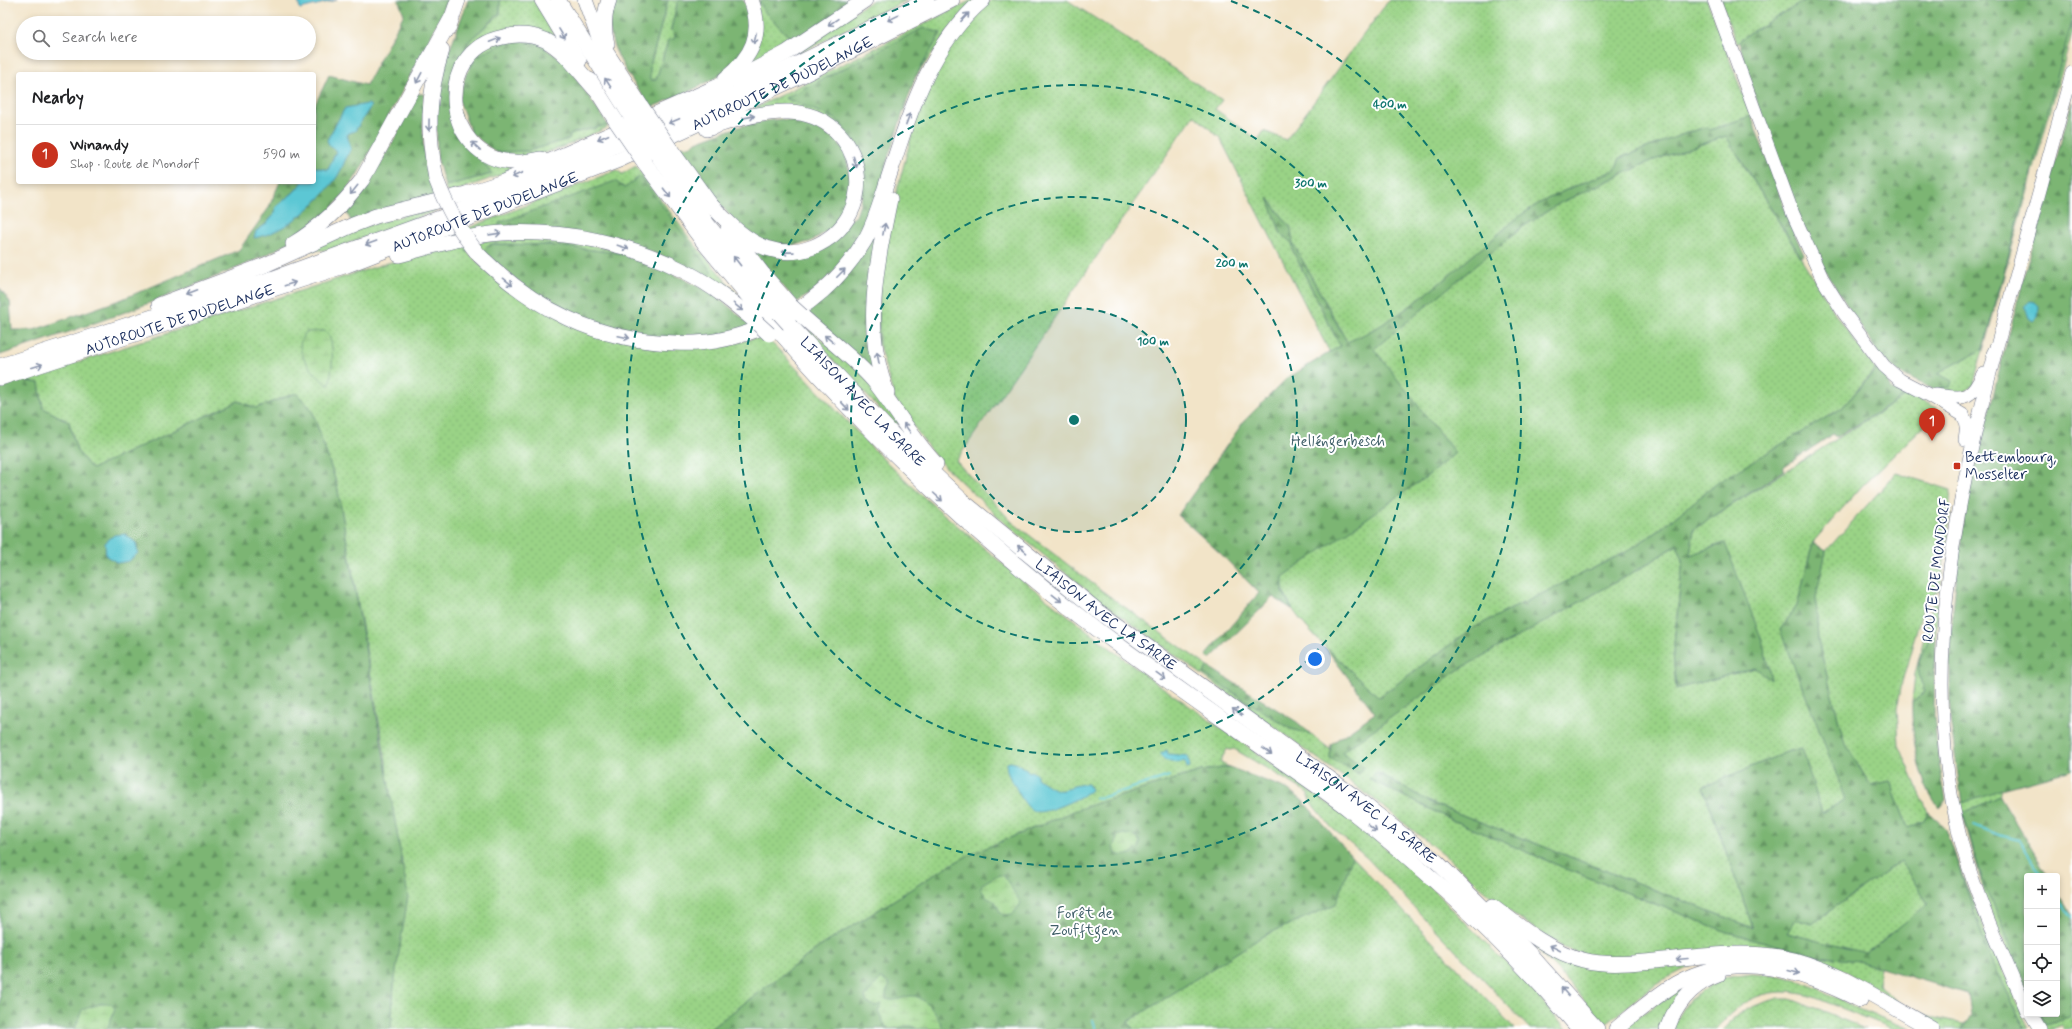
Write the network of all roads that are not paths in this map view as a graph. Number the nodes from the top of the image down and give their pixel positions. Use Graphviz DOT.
graph roads {
  1 [pos="458,0"];
  2 [pos="542,0"];
  3 [pos="558,0"];
  4 [pos="585,0"];
  5 [pos="609,0"];
  6 [pos="751,0"];
  7 [pos="866,0"];
  8 [pos="927,0"];
  9 [pos="952,0"];
  10 [pos="983,0"];
  11 [pos="1714,0"];
  12 [pos="451,19"];
  13 [pos="616,69"];
  14 [pos="2072,73"];
  15 [pos="595,89"];
  16 [pos="691,100"];
  17 [pos="636,112"];
  18 [pos="566,153"];
  19 [pos="658,156"];
  20 [pos="896,156"];
  21 [pos="619,160"];
  22 [pos="707,201"];
  23 [pos="347,265"];
  24 [pos="229,278"];
  25 [pos="779,320"];
  26 [pos="1997,346"];
  27 [pos="52,349"];
  28 [pos="0,366"];
  29 [pos="0,378"];
  30 [pos="1953,403"];
  31 [pos="893,408"];
  32 [pos="1980,408"];
  33 [pos="1962,491"];
  34 [pos="997,528"];
  35 [pos="1437,862"];
  36 [pos="1759,961"];
  37 [pos="2019,992"];
  38 [pos="2024,1001"];
  39 [pos="2024,1004"];
  40 [pos="2030,1017"];
  41 [pos="2033,1017"];
  42 [pos="1593,1027"];
  43 [pos="1616,1029"];
  44 [pos="1667,1029"];
  45 [pos="1918,1029"];
  46 [pos="1932,1029"];
  47 [pos="2034,1029"];
  48 [pos="2040,1029"];
  1 -- 12 [label="highway"];
  2 -- 15 [label="highway, one-way"];
  17 -- 3 [label="highway, one-way"];
  4 -- 13 [label="highway"];
  5 -- 13 [label="highway"];
  6 -- 16 [label="highway, one-way"];
  7 -- 16 [label="highway, one-way"];
  8 -- 27 [label="highway, AUTOROUTE DE DUDELANGE, one-way"];
  9 -- 21 [label="highway, AUTOROUTE DE DUDELANGE"];
  20 -- 10 [label="highway, one-way"];
  11 -- 30 [label="main road"];
  12 -- 20 [label="highway, one-way, bridge"];
  12 -- 24 [label="highway, one-way"];
  13 -- 17 [label="highway"];
  14 -- 26 [label="main road"];
  18 -- 15 [label="highway, one-way"];
  15 -- 19 [label="highway, bridge"];
  16 -- 18 [label="highway, one-way"];
  17 -- 19 [label="highway, bridge"];
  18 -- 24 [label="highway, one-way"];
  19 -- 22 [label="highway"];
  19 -- 25 [label="highway, LIAISON AVEC LA SARRE"];
  31 -- 20 [label="highway, one-way"];
  21 -- 22 [label="highway, one-way"];
  21 -- 23 [label="highway, AUTOROUTE DE DUDELANGE"];
  22 -- 25 [label="highway"];
  23 -- 25 [label="highway, one-way"];
  29 -- 23 [label="highway, AUTOROUTE DE DUDELANGE, one-way"];
  24 -- 27 [label="highway, one-way"];
  31 -- 25 [label="highway, one-way"];
  25 -- 34 [label="highway, LIAISON AVEC LA SARRE"];
  25 -- 42 [label="highway, LIAISON AVEC LA SARRE, one-way"];
  26 -- 30 [label="main road"];
  26 -- 32 [label="main road, ROUTE DE MONDORF"];
  27 -- 28 [label="highway, AUTOROUTE DE DUDELANGE"];
  30 -- 32 [label="main road"];
  30 -- 33 [label="main road"];
  34 -- 31 [label="highway, one-way"];
  32 -- 33 [label="main road, ROUTE DE MONDORF"];
  33 -- 37 [label="main road, ROUTE DE MONDORF"];
  35 -- 34 [label="highway, LIAISON AVEC LA SARRE, one-way"];
  36 -- 35 [label="highway, one-way"];
  42 -- 35 [label="highway, LIAISON AVEC LA SARRE, one-way"];
  36 -- 42 [label="highway"];
  36 -- 43 [label="highway"];
  36 -- 44 [label="highway"];
  36 -- 45 [label="highway, one-way"];
  36 -- 46 [label="highway"];
  37 -- 38 [label="main road"];
  37 -- 39 [label="main road"];
  40 -- 47 [label="main road"];
  41 -- 48 [label="main road"];
}
